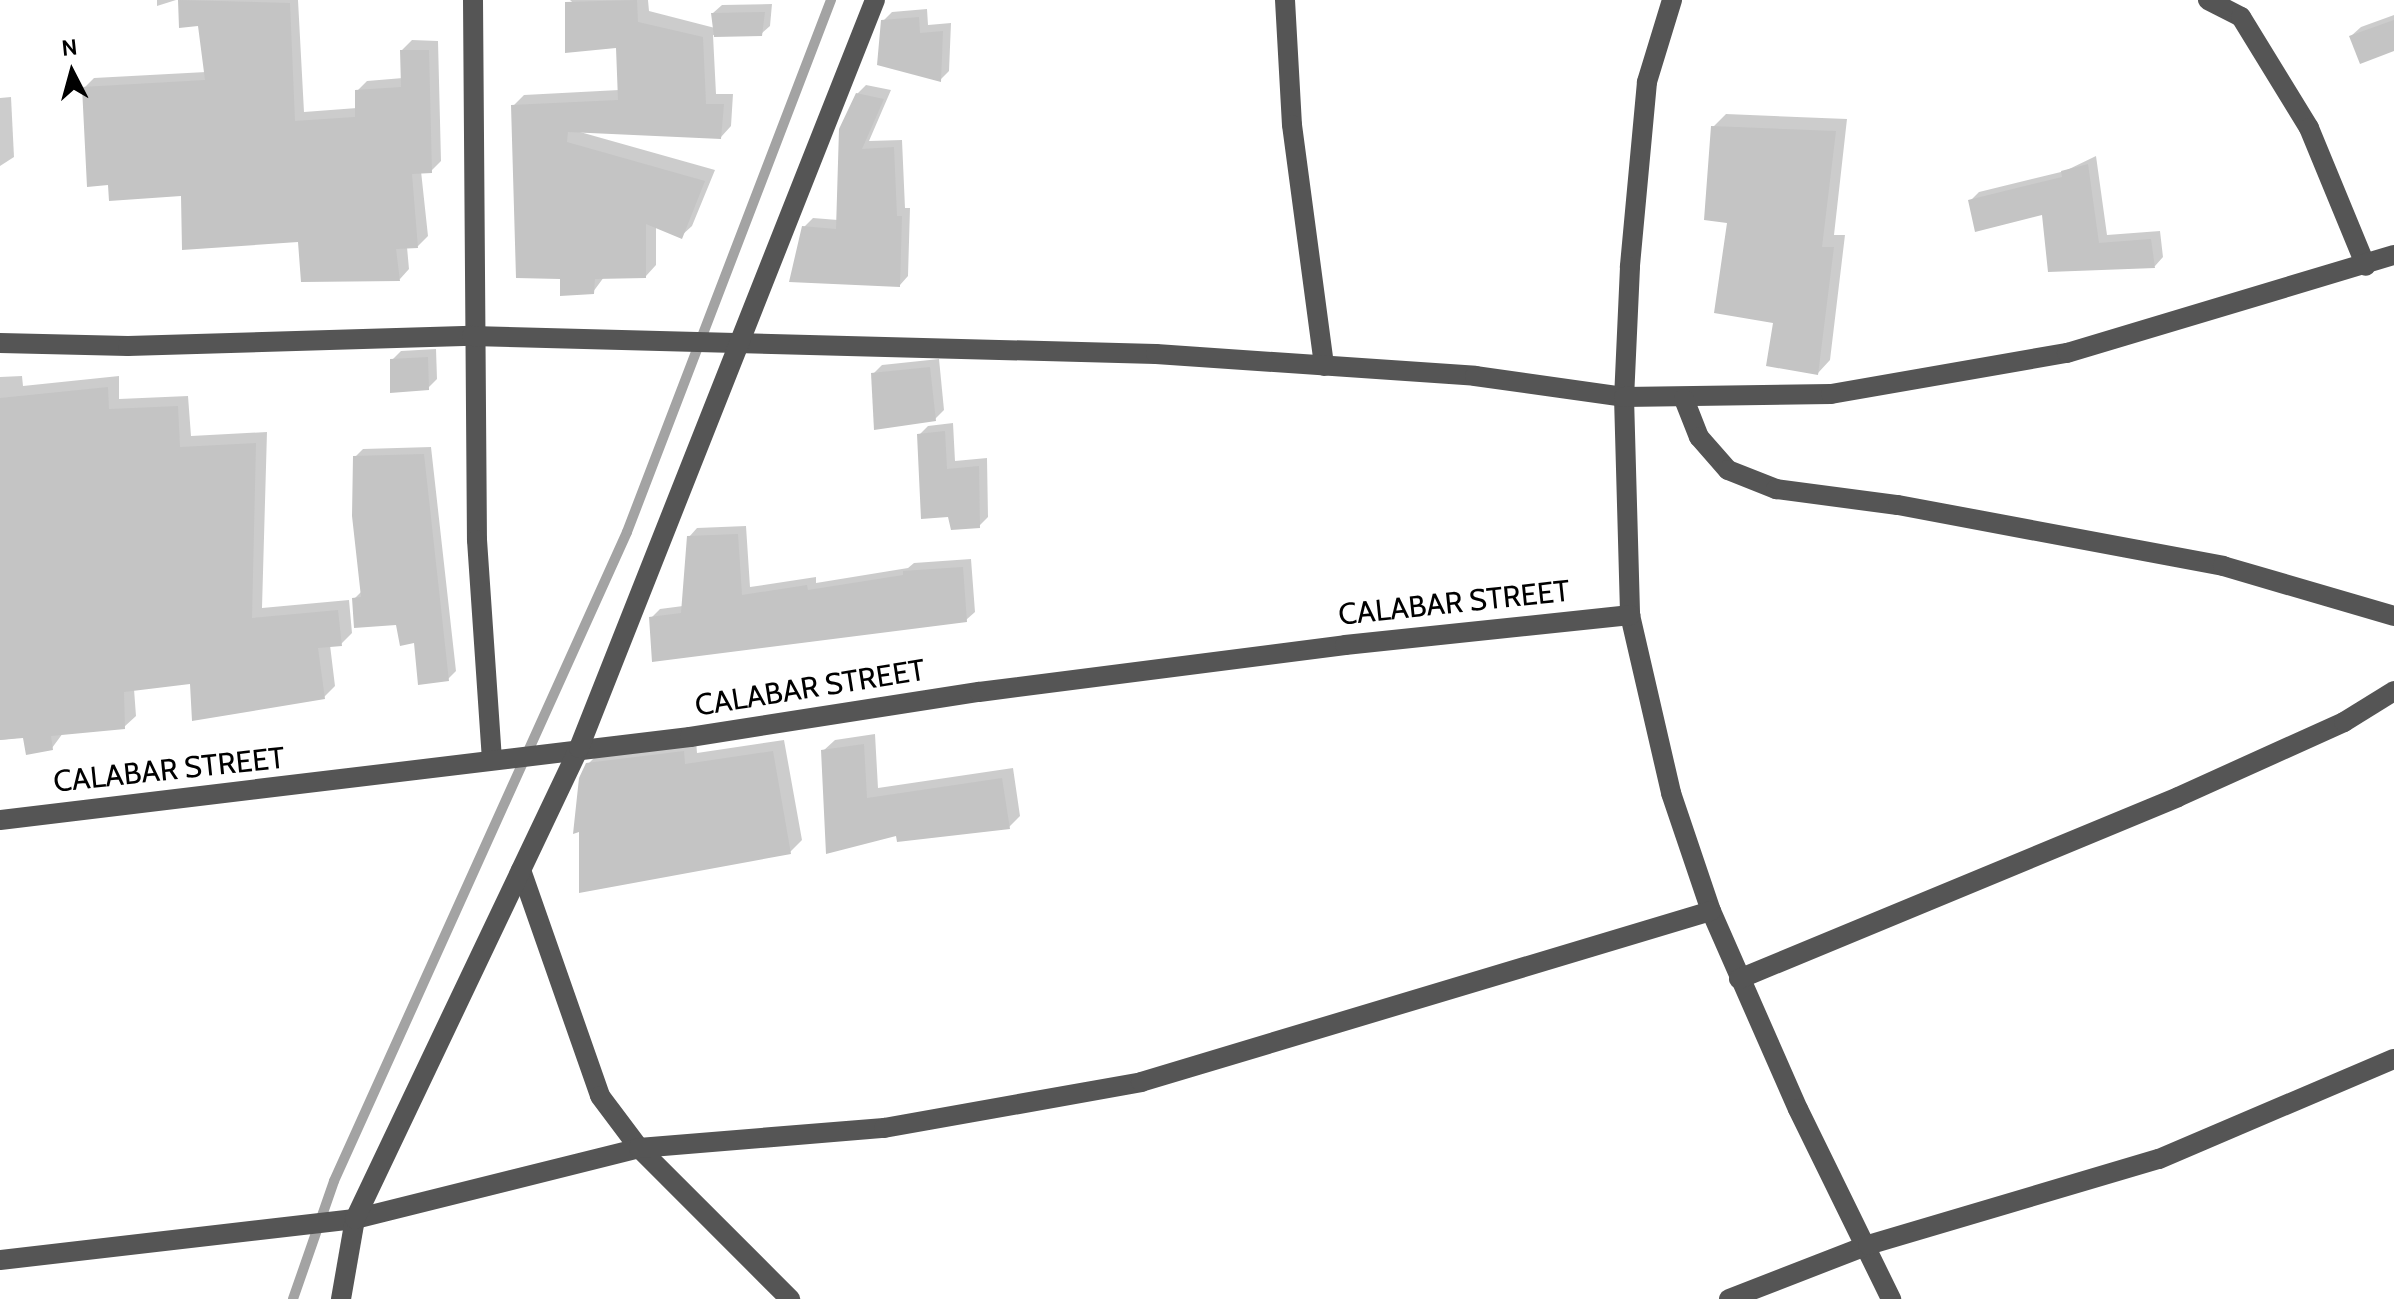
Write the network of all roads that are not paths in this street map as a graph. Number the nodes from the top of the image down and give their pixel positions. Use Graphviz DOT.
graph roads {
  1 [pos="473,0"];
  2 [pos="875,0"];
  3 [pos="1285,0"];
  4 [pos="1672,0"];
  5 [pos="2208,0"];
  6 [pos="2394,255"];
  7 [pos="2366,266"];
  8 [pos="472,336"];
  9 [pos="731,342"];
  10 [pos="0,343"];
  11 [pos="1324,366"];
  12 [pos="1624,397"];
  13 [pos="1684,399"];
  14 [pos="1630,615"];
  15 [pos="2394,616"];
  16 [pos="2394,691"];
  17 [pos="570,749"];
  18 [pos="492,758"];
  19 [pos="0,820"];
  20 [pos="521,870"];
  21 [pos="1711,911"];
  22 [pos="1739,979"];
  23 [pos="2394,1059"];
  24 [pos="639,1148"];
  25 [pos="349,1220"];
  26 [pos="1868,1245"];
  27 [pos="0,1260"];
  28 [pos="341,1299"];
  29 [pos="790,1299"];
  30 [pos="1729,1299"];
  31 [pos="1891,1299"];
  1 -- 8 [label="street"];
  2 -- 9 [label="street"];
  3 -- 11 [label="street"];
  4 -- 12 [label="street"];
  5 -- 7 [label="street"];
  6 -- 7 [label="street"];
  7 -- 13 [label="street"];
  8 -- 9 [label="street"];
  8 -- 10 [label="street"];
  8 -- 18 [label="street"];
  9 -- 11 [label="street"];
  9 -- 17 [label="street"];
  11 -- 12 [label="street"];
  12 -- 13 [label="street"];
  12 -- 14 [label="street"];
  13 -- 15 [label="street"];
  14 -- 17 [label="street, CALABAR STREET"];
  14 -- 21 [label="street"];
  16 -- 22 [label="street"];
  17 -- 18 [label="street, CALABAR STREET"];
  17 -- 20 [label="street"];
  18 -- 19 [label="street, CALABAR STREET"];
  20 -- 24 [label="street"];
  20 -- 25 [label="street"];
  21 -- 22 [label="street"];
  21 -- 24 [label="street"];
  22 -- 26 [label="street"];
  23 -- 26 [label="street"];
  24 -- 25 [label="street"];
  24 -- 29 [label="street"];
  25 -- 27 [label="street"];
  25 -- 28 [label="street"];
  26 -- 30 [label="street"];
  26 -- 31 [label="street"];
}
